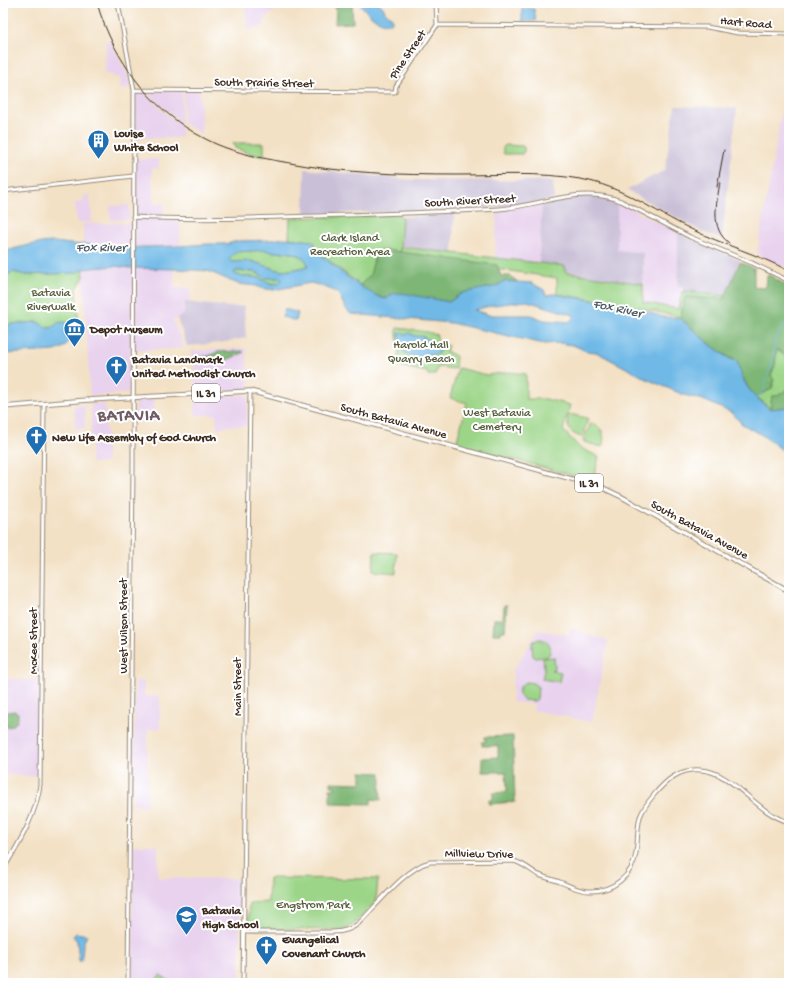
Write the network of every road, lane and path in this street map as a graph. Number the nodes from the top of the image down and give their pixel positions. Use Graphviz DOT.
graph roads {
  1 [pos="118,3"];
  2 [pos="436,3"];
  3 [pos="437,25"];
  4 [pos="789,34"];
  5 [pos="134,90"];
  6 [pos="395,92"];
  7 [pos="133,176"];
  8 [pos="3,191"];
  9 [pos="133,217"];
  10 [pos="789,281"];
  11 [pos="250,391"];
  12 [pos="133,397"];
  13 [pos="44,404"];
  14 [pos="3,407"];
  15 [pos="789,591"];
  16 [pos="789,822"];
  17 [pos="3,870"];
  18 [pos="244,932"];
  19 [pos="128,983"];
  20 [pos="243,983"];
  1 -- 5 [label="main road, West Wilson Street"];
  2 -- 3 [label="main road, Pine Street"];
  3 -- 4 [label="main road, Hart Road"];
  3 -- 6 [label="main road, Pine Street"];
  5 -- 6 [label="main road, South Prairie Street"];
  5 -- 7 [label="main road, West Wilson Street"];
  7 -- 8 [label="main road"];
  7 -- 9 [label="main road, West Wilson Street"];
  9 -- 10 [label="main road, South River Street"];
  9 -- 12 [label="main road, West Wilson Street"];
  11 -- 12 [label="main road, South Batavia Avenue / IL 31"];
  11 -- 15 [label="main road, South Batavia Avenue / IL 31"];
  11 -- 18 [label="main road, Main Street"];
  12 -- 13 [label="main road, IL 31"];
  12 -- 19 [label="main road, West Wilson Street"];
  13 -- 14 [label="main road, IL 31"];
  13 -- 17 [label="main road, McKee Street"];
  16 -- 18 [label="main road, Millview Drive"];
  18 -- 20 [label="main road, Main Street"];
}
